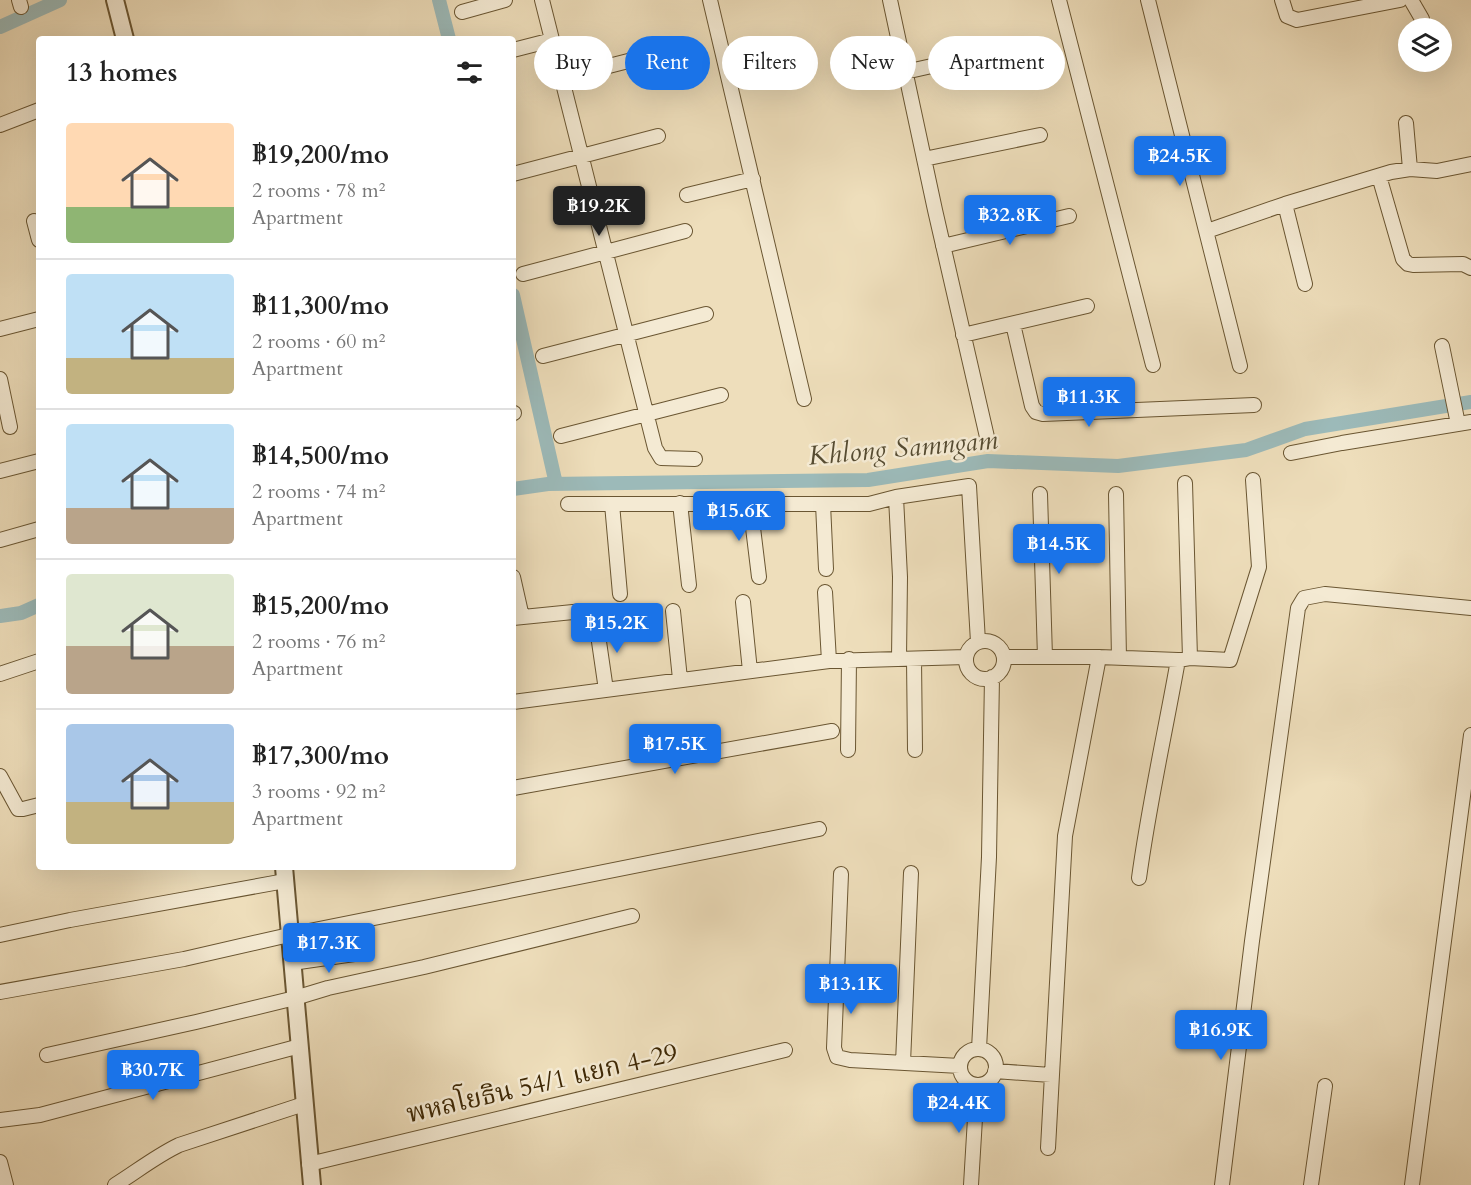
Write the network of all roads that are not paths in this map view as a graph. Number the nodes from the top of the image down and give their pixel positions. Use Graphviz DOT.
graph roads {
  1 [pos="115,0"];
  2 [pos="505,0"];
  3 [pos="542,0"];
  4 [pos="710,0"];
  5 [pos="890,0"];
  6 [pos="1059,0"];
  7 [pos="1148,0"];
  8 [pos="1282,0"];
  9 [pos="1400,0"];
  10 [pos="1411,0"];
  11 [pos="462,12"];
  12 [pos="1421,18"];
  13 [pos="124,36"];
  14 [pos="551,36"];
  15 [pos="898,36"];
  16 [pos="534,45"];
  17 [pos="516,49"];
  18 [pos="565,90"];
  19 [pos="910,90"];
  20 [pos="36,111"];
  21 [pos="1406,123"];
  22 [pos="0,125"];
  23 [pos="1040,135"];
  24 [pos="658,136"];
  25 [pos="582,156"];
  26 [pos="924,159"];
  27 [pos="1471,164"];
  28 [pos="1410,169"];
  29 [pos="516,173"];
  30 [pos="1378,176"];
  31 [pos="753,180"];
  32 [pos="687,195"];
  33 [pos="1285,204"];
  34 [pos="1069,216"];
  35 [pos="34,220"];
  36 [pos="36,228"];
  37 [pos="684,231"];
  38 [pos="1207,231"];
  39 [pos="943,246"];
  40 [pos="606,251"];
  41 [pos="1471,268"];
  42 [pos="523,274"];
  43 [pos="1305,284"];
  44 [pos="1087,306"];
  45 [pos="706,314"];
  46 [pos="36,320"];
  47 [pos="1013,324"];
  48 [pos="0,329"];
  49 [pos="627,333"];
  50 [pos="963,335"];
  51 [pos="1442,346"];
  52 [pos="543,356"];
  53 [pos="1153,365"];
  54 [pos="1240,366"];
  55 [pos="0,379"];
  56 [pos="721,395"];
  57 [pos="804,399"];
  58 [pos="1254,405"];
  59 [pos="647,415"];
  60 [pos="1462,421"];
  61 [pos="10,427"];
  62 [pos="561,436"];
  63 [pos="987,437"];
  64 [pos="1291,453"];
  65 [pos="695,459"];
  66 [pos="36,462"];
  67 [pos="0,471"];
  68 [pos="1253,480"];
  69 [pos="1185,483"];
  70 [pos="1040,494"];
  71 [pos="1116,494"];
  72 [pos="896,497"];
  73 [pos="681,503"];
  74 [pos="750,503"];
  75 [pos="568,504"];
  76 [pos="612,504"];
  77 [pos="824,504"];
  78 [pos="36,531"];
  79 [pos="0,540"];
  80 [pos="826,569"];
  81 [pos="759,576"];
  82 [pos="689,585"];
  83 [pos="825,592"];
  84 [pos="620,594"];
  85 [pos="743,603"];
  86 [pos="1471,608"];
  87 [pos="583,611"];
  88 [pos="673,611"];
  89 [pos="517,617"];
  90 [pos="596,621"];
  91 [pos="978,642"];
  92 [pos="966,657"];
  93 [pos="1004,657"];
  94 [pos="1045,657"];
  95 [pos="1100,657"];
  96 [pos="899,658"];
  97 [pos="1119,658"];
  98 [pos="849,659"];
  99 [pos="914,659"];
  100 [pos="1184,659"];
  101 [pos="829,661"];
  102 [pos="36,662"];
  103 [pos="750,671"];
  104 [pos="0,674"];
  105 [pos="992,677"];
  106 [pos="680,679"];
  107 [pos="606,690"];
  108 [pos="516,702"];
  109 [pos="832,731"];
  110 [pos="1471,735"];
  111 [pos="848,750"];
  112 [pos="915,750"];
  113 [pos="0,776"];
  114 [pos="516,787"];
  115 [pos="36,806"];
  116 [pos="819,829"];
  117 [pos="911,873"];
  118 [pos="285,874"];
  119 [pos="841,874"];
  120 [pos="1138,878"];
  121 [pos="632,916"];
  122 [pos="0,935"];
  123 [pos="290,935"];
  124 [pos="361,953"];
  125 [pos="292,963"];
  126 [pos="0,992"];
  127 [pos="295,998"];
  128 [pos="300,1046"];
  129 [pos="980,1049"];
  130 [pos="785,1050"];
  131 [pos="47,1055"];
  132 [pos="903,1063"];
  133 [pos="960,1066"];
  134 [pos="995,1071"];
  135 [pos="1051,1076"];
  136 [pos="977,1085"];
  137 [pos="1325,1086"];
  138 [pos="304,1104"];
  139 [pos="0,1119"];
  140 [pos="1048,1148"];
  141 [pos="0,1162"];
  142 [pos="309,1164"];
  143 [pos="6,1185"];
  144 [pos="115,1185"];
  145 [pos="312,1185"];
  146 [pos="972,1185"];
  147 [pos="1222,1185"];
  148 [pos="1311,1185"];
  149 [pos="1412,1185"];
  1 -- 13 [label="street"];
  2 -- 11 [label="street"];
  3 -- 14 [label="street"];
  4 -- 31 [label="street"];
  5 -- 15 [label="street"];
  6 -- 53 [label="street"];
  7 -- 38 [label="street"];
  8 -- 9 [label="street"];
  10 -- 12 [label="street"];
  16 -- 17 [label="street"];
  18 -- 25 [label="street"];
  19 -- 26 [label="street"];
  20 -- 22 [label="street"];
  21 -- 28 [label="street"];
  23 -- 26 [label="street"];
  24 -- 25 [label="street"];
  25 -- 29 [label="street"];
  25 -- 40 [label="street"];
  26 -- 39 [label="street"];
  27 -- 28 [label="street"];
  28 -- 30 [label="street"];
  30 -- 33 [label="street"];
  30 -- 41 [label="street"];
  31 -- 32 [label="street"];
  31 -- 57 [label="street"];
  33 -- 38 [label="street"];
  33 -- 43 [label="street"];
  34 -- 39 [label="street"];
  35 -- 36 [label="street"];
  37 -- 40 [label="street"];
  38 -- 54 [label="street"];
  39 -- 50 [label="street"];
  40 -- 42 [label="street"];
  40 -- 49 [label="street"];
  44 -- 47 [label="street"];
  45 -- 49 [label="street"];
  46 -- 48 [label="street"];
  47 -- 50 [label="street"];
  47 -- 58 [label="street"];
  49 -- 52 [label="street"];
  49 -- 59 [label="street"];
  50 -- 63 [label="street"];
  51 -- 60 [label="street"];
  55 -- 61 [label="street"];
  56 -- 59 [label="street"];
  59 -- 62 [label="street"];
  59 -- 65 [label="street"];
  60 -- 64 [label="street"];
  66 -- 67 [label="street"];
  68 -- 100 [label="street"];
  69 -- 100 [label="street"];
  70 -- 94 [label="street"];
  71 -- 97 [label="street"];
  72 -- 77 [label="street"];
  72 -- 91 [label="street"];
  72 -- 96 [label="street"];
  73 -- 74 [label="street"];
  73 -- 76 [label="street"];
  73 -- 82 [label="street"];
  74 -- 77 [label="street"];
  74 -- 81 [label="street"];
  75 -- 76 [label="street"];
  76 -- 84 [label="street"];
  77 -- 80 [label="street"];
  78 -- 79 [label="street"];
  83 -- 101 [label="street"];
  85 -- 103 [label="street"];
  86 -- 147 [label="street"];
  87 -- 89 [label="street"];
  88 -- 106 [label="street"];
  90 -- 107 [label="street"];
  91 -- 92 [label="street"];
  91 -- 93 [label="street"];
  92 -- 99 [label="street"];
  92 -- 105 [label="street"];
  93 -- 94 [label="street"];
  93 -- 105 [label="street"];
  94 -- 95 [label="street"];
  95 -- 97 [label="street"];
  95 -- 135 [label="street"];
  96 -- 98 [label="street"];
  96 -- 99 [label="street"];
  97 -- 100 [label="street"];
  98 -- 101 [label="street"];
  98 -- 111 [label="street"];
  99 -- 112 [label="street"];
  100 -- 120 [label="street"];
  101 -- 103 [label="street"];
  102 -- 104 [label="street"];
  103 -- 106 [label="street"];
  105 -- 129 [label="street"];
  106 -- 107 [label="street"];
  107 -- 108 [label="street"];
  109 -- 114 [label="street"];
  110 -- 149 [label="street"];
  113 -- 115 [label="street"];
  116 -- 123 [label="street"];
  117 -- 132 [label="street"];
  118 -- 122 [label="street"];
  118 -- 123 [label="street"];
  119 -- 132 [label="street"];
  121 -- 127 [label="street"];
  123 -- 125 [label="street"];
  123 -- 126 [label="street"];
  124 -- 125 [label="street"];
  125 -- 127 [label="street"];
  127 -- 128 [label="street"];
  127 -- 131 [label="street"];
  128 -- 138 [label="street"];
  128 -- 139 [label="street"];
  129 -- 133 [label="street"];
  129 -- 134 [label="street"];
  130 -- 142 [label="street, พหลโยธิน 54/1 แยก 4-29"];
  132 -- 133 [label="street"];
  133 -- 136 [label="street"];
  134 -- 135 [label="street"];
  134 -- 136 [label="street"];
  135 -- 140 [label="street"];
  136 -- 146 [label="street"];
  137 -- 148 [label="street"];
  138 -- 142 [label="street"];
  138 -- 144 [label="street"];
  141 -- 143 [label="street"];
  142 -- 145 [label="street"];
}
